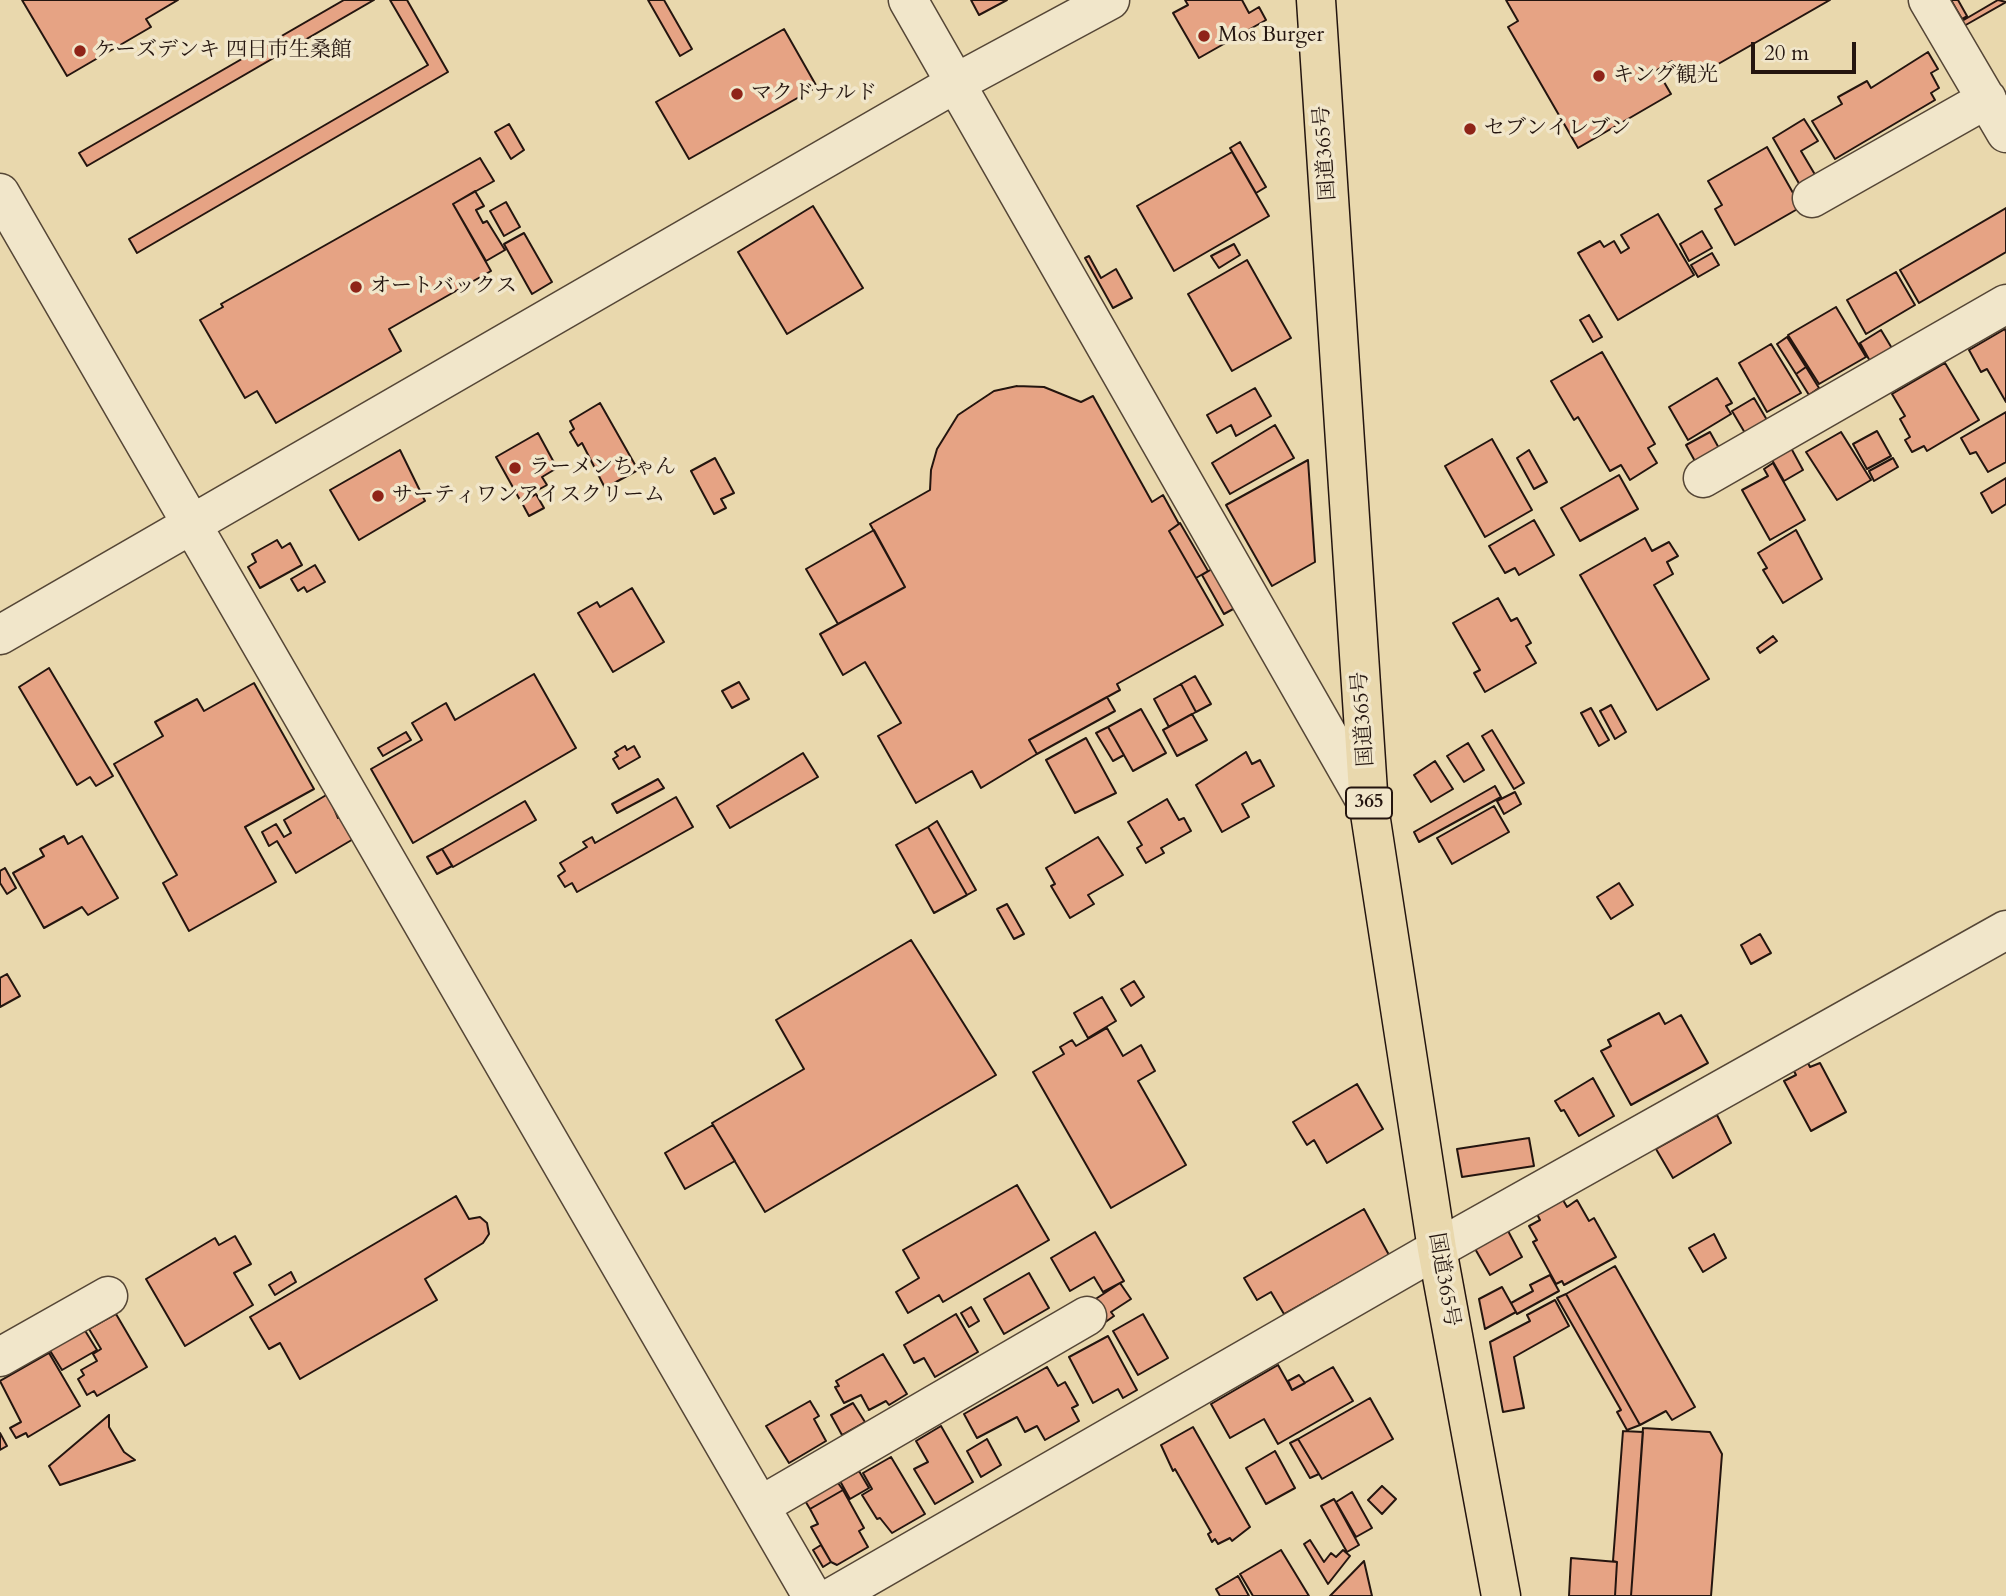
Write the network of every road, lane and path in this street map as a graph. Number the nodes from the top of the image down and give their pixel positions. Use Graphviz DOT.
graph roads {
  1 [pos="908,0"];
  2 [pos="1110,0"];
  3 [pos="1316,0"];
  4 [pos="1928,0"];
  5 [pos="956,83"];
  6 [pos="1987,99"];
  7 [pos="2006,132"];
  8 [pos="0,193"];
  9 [pos="1812,198"];
  10 [pos="2006,304"];
  11 [pos="1703,478"];
  12 [pos="192,525"];
  13 [pos="0,635"];
  14 [pos="1369,807"];
  15 [pos="2006,930"];
  16 [pos="1437,1249"];
  17 [pos="107,1296"];
  18 [pos="1087,1316"];
  19 [pos="0,1357"];
  20 [pos="760,1506"];
  21 [pos="812,1596"];
  22 [pos="834,1596"];
  23 [pos="1501,1596"];
  1 -- 5 [label="street"];
  2 -- 5 [label="street"];
  3 -- 14 [label="highway, 国道365号 / 365"];
  4 -- 6 [label="street"];
  5 -- 12 [label="street"];
  5 -- 14 [label="street"];
  6 -- 7 [label="street"];
  6 -- 9 [label="street"];
  8 -- 12 [label="street"];
  10 -- 11 [label="street"];
  12 -- 13 [label="street"];
  12 -- 20 [label="street"];
  14 -- 16 [label="highway, 国道365号 / 365"];
  15 -- 16 [label="street"];
  16 -- 22 [label="street"];
  16 -- 23 [label="highway, 国道365号 / 365"];
  17 -- 19 [label="street"];
  18 -- 20 [label="street"];
  20 -- 21 [label="street"];
}
